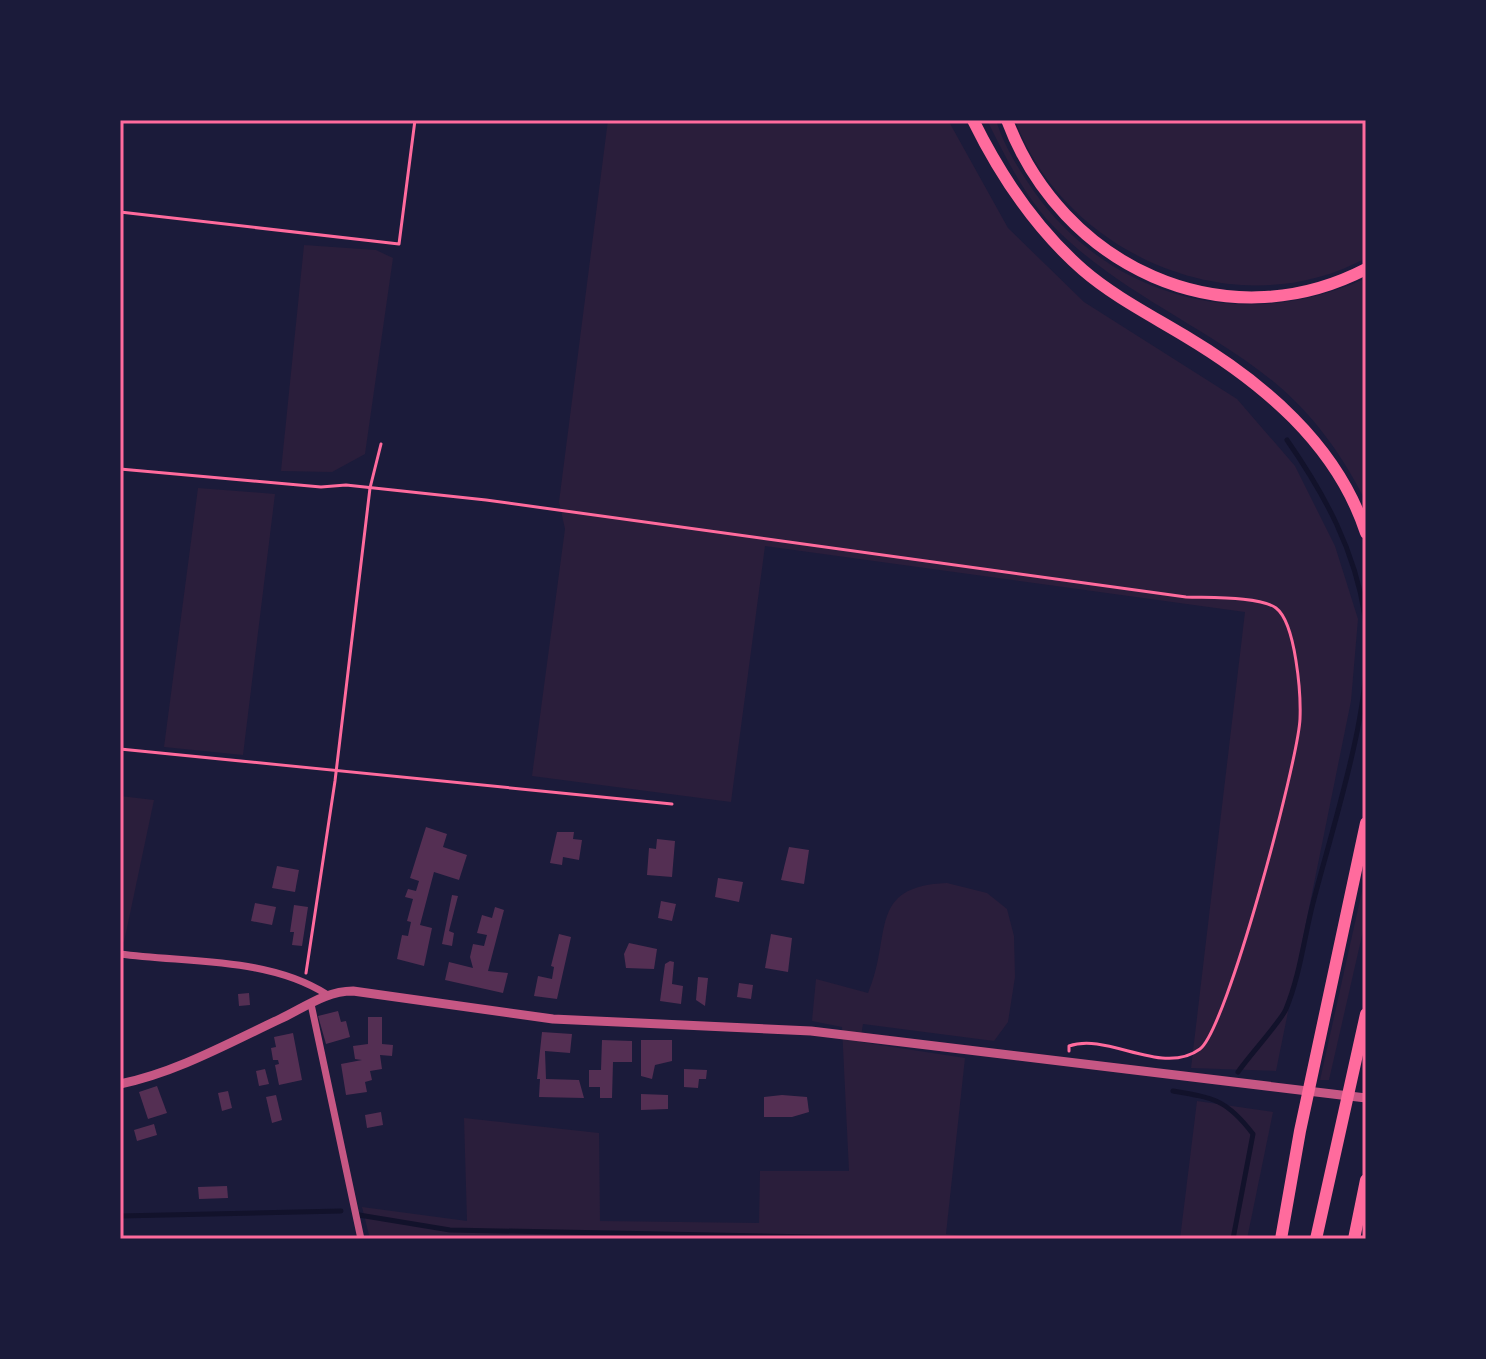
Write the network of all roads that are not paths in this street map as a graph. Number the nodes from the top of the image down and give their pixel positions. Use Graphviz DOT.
graph roads {
  1 [pos="973,120"];
  2 [pos="1007,120"];
  3 [pos="1366,269"];
  4 [pos="1366,533"];
  5 [pos="1366,823"];
  6 [pos="120,954"];
  7 [pos="326,994"];
  8 [pos="311,1004"];
  9 [pos="1366,1014"];
  10 [pos="120,1084"];
  11 [pos="1366,1098"];
  12 [pos="1366,1180"];
  13 [pos="361,1239"];
  14 [pos="1281,1239"];
  15 [pos="1316,1239"];
  16 [pos="1354,1239"];
  1 -- 4 [label="highway"];
  2 -- 3 [label="highway"];
  5 -- 14 [label="highway"];
  6 -- 7 [label="street"];
  7 -- 8 [label="street"];
  7 -- 11 [label="street"];
  8 -- 10 [label="street"];
  8 -- 13 [label="street"];
  9 -- 15 [label="highway"];
  12 -- 16 [label="highway"];
}
